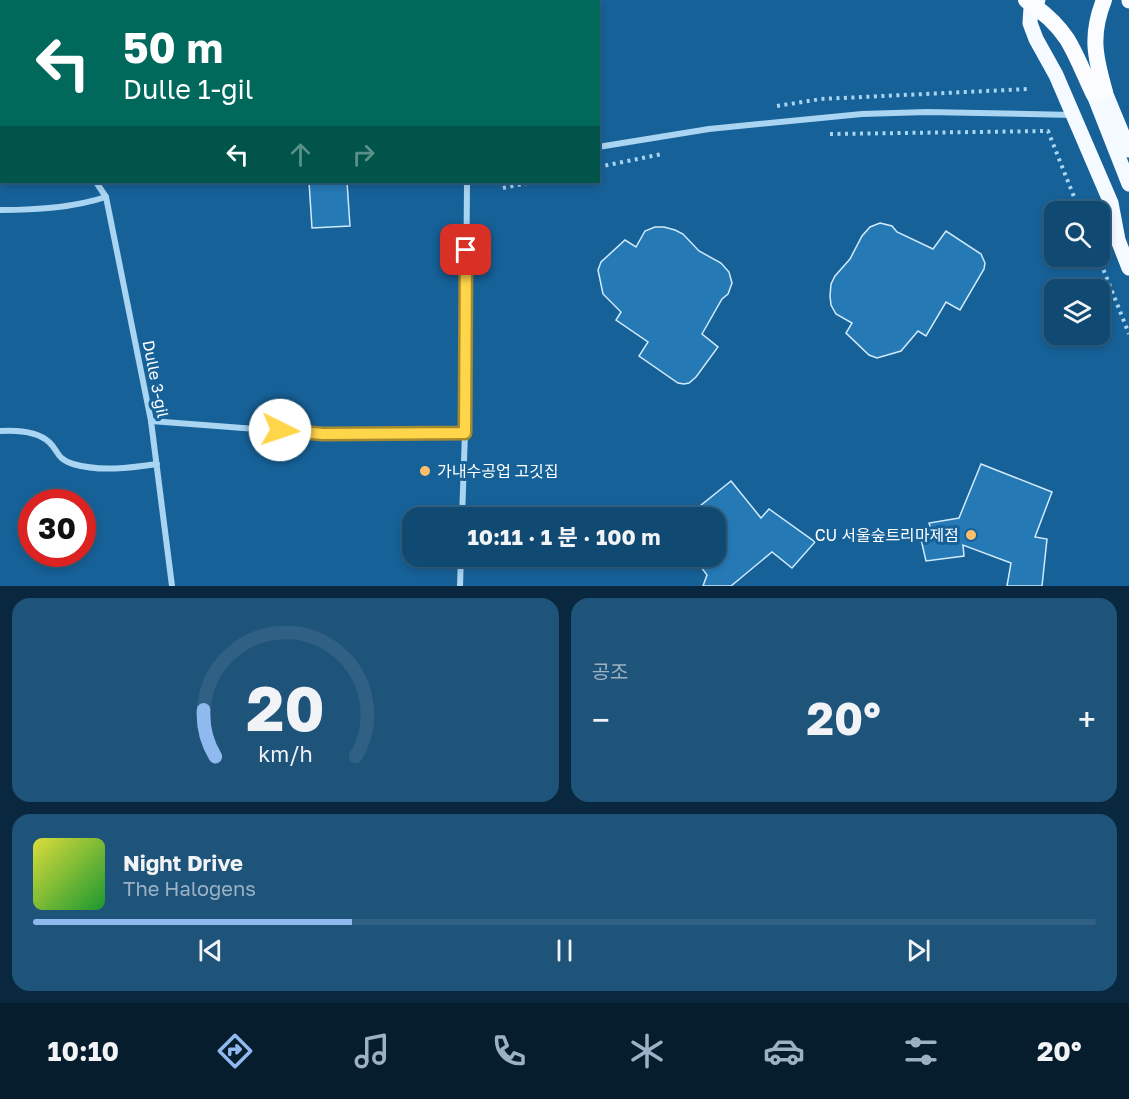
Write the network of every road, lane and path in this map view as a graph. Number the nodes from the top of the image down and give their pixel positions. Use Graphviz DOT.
graph roads {
  1 [pos="1026,0"];
  2 [pos="1038,0"];
  3 [pos="1104,0"];
  4 [pos="1099,94"];
  5 [pos="1074,115"];
  6 [pos="821,134"];
  7 [pos="600,147"];
  8 [pos="1129,150"];
  9 [pos="668,152"];
  10 [pos="600,167"];
  11 [pos="97,183"];
  12 [pos="467,183"];
  13 [pos="527,183"];
  14 [pos="1129,184"];
  15 [pos="503,188"];
  16 [pos="106,197"];
  17 [pos="1076,201"];
  18 [pos="0,210"];
  19 [pos="1102,267"];
  20 [pos="1129,268"];
  21 [pos="1129,334"];
  22 [pos="151,421"];
  23 [pos="0,430"];
  24 [pos="465,433"];
  25 [pos="157,464"];
  26 [pos="462,507"];
  27 [pos="461,567"];
  28 [pos="172,586"];
  29 [pos="460,586"];
  1 -- 4 [label="highway, bridge"];
  2 -- 5 [label="main road"];
  3 -- 4 [label="highway, bridge"];
  4 -- 8 [label="main road"];
  4 -- 14 [label="main road"];
  5 -- 7 [label="street"];
  5 -- 20 [label="main road"];
  6 -- 17 [label="path"];
  9 -- 10 [label="path"];
  11 -- 16 [label="street, Dulle 3-gil"];
  12 -- 24 [label="street"];
  13 -- 15 [label="path"];
  16 -- 18 [label="street"];
  16 -- 22 [label="street, Dulle 3-gil"];
  19 -- 21 [label="path"];
  22 -- 24 [label="street"];
  22 -- 25 [label="street, Dulle 3-gil"];
  23 -- 25 [label="street"];
  24 -- 26 [label="street"];
  25 -- 28 [label="street, Dulle 3-gil"];
  27 -- 29 [label="street"];
}
